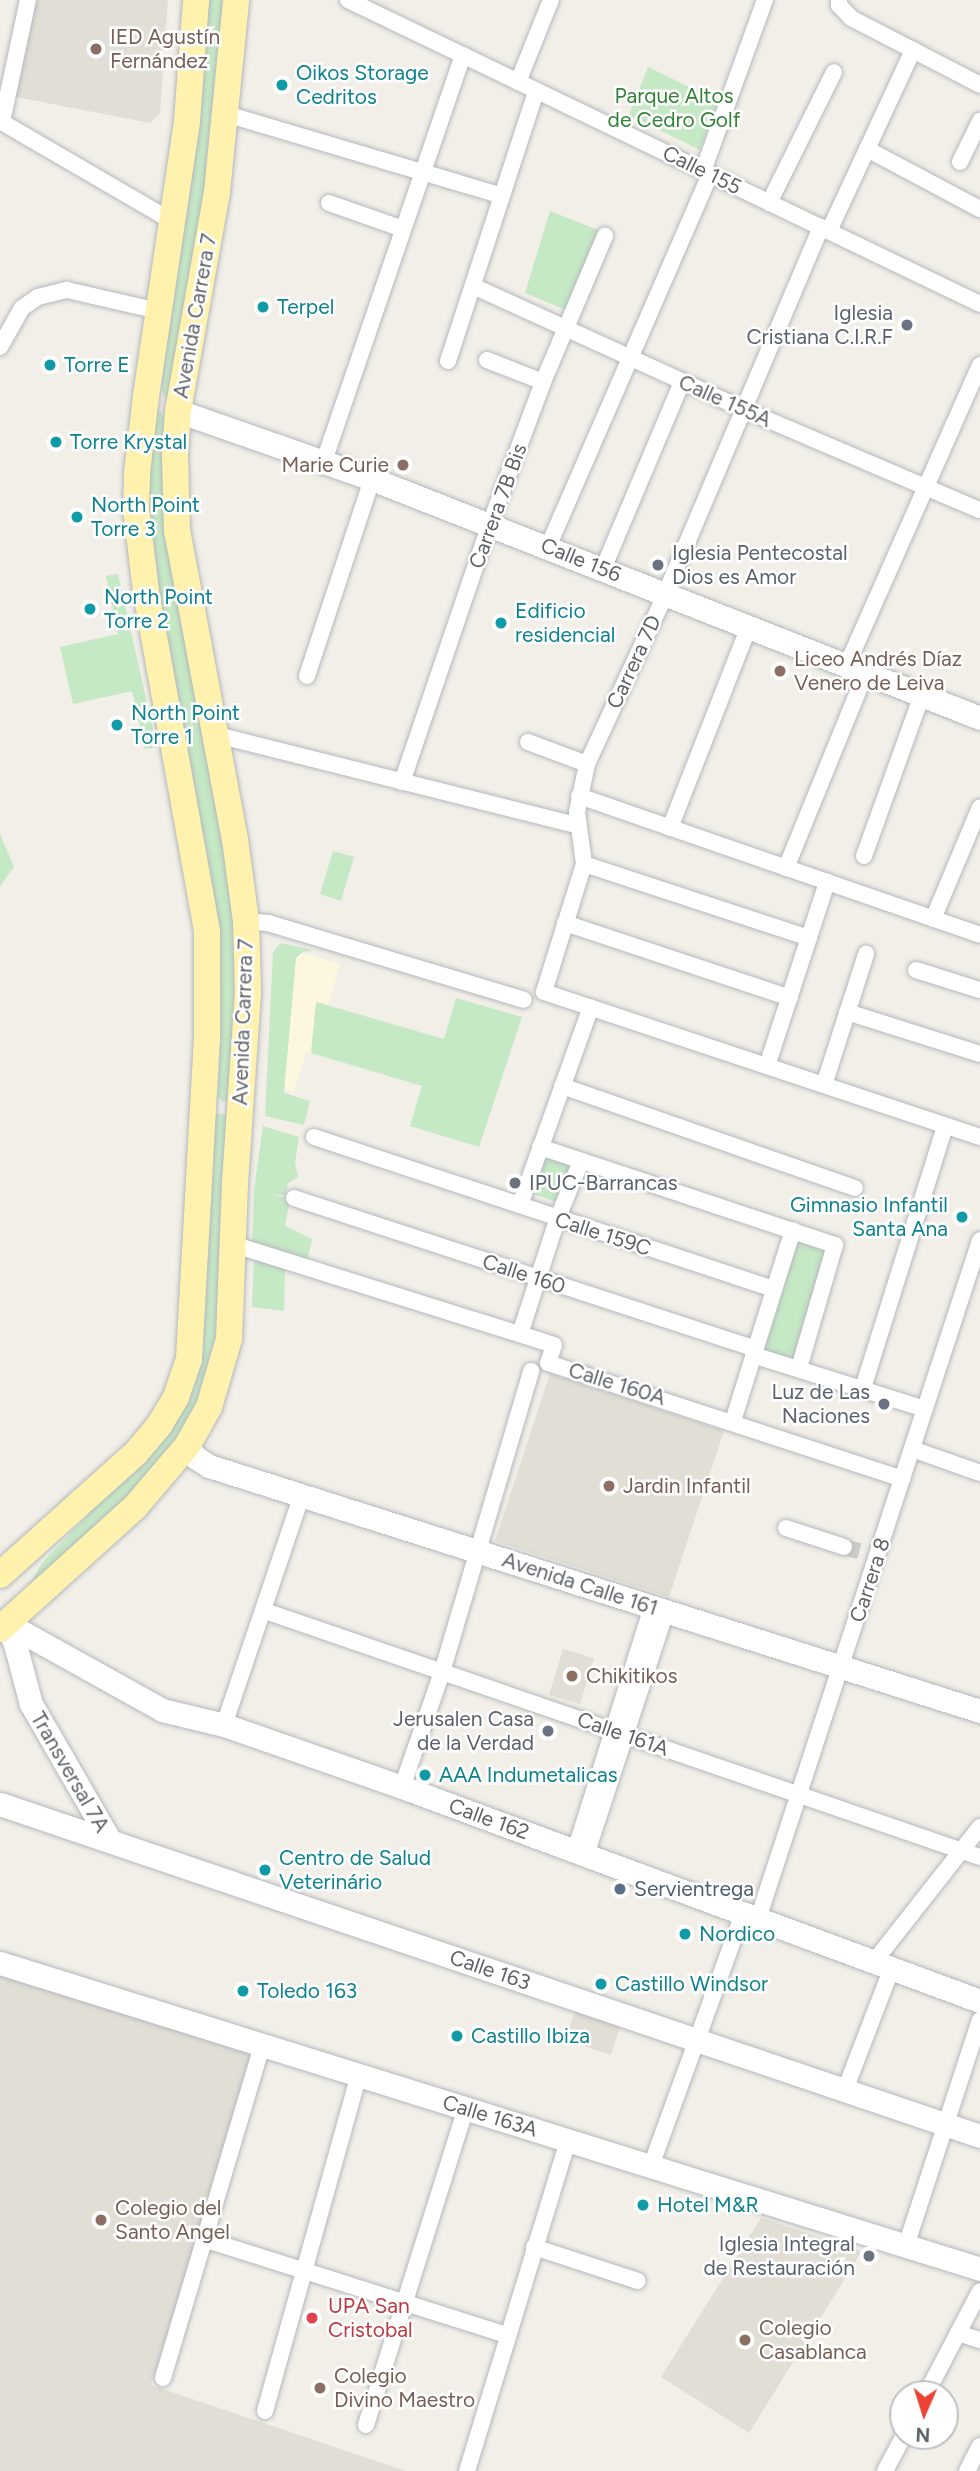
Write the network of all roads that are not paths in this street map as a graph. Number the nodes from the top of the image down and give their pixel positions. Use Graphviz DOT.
graph roads {
  1 [pos="28,0"];
  2 [pos="196,0"];
  3 [pos="236,0"];
  4 [pos="348,0"];
  5 [pos="551,0"];
  6 [pos="765,0"];
  7 [pos="839,2"];
  8 [pos="913,50"];
  9 [pos="463,55"];
  10 [pos="7,63"];
  11 [pos="834,72"];
  12 [pos="518,82"];
  13 [pos="980,85"];
  14 [pos="536,91"];
  15 [pos="226,114"];
  16 [pos="980,121"];
  17 [pos="1,122"];
  18 [pos="867,149"];
  19 [pos="960,162"];
  20 [pos="706,172"];
  21 [pos="422,173"];
  22 [pos="502,196"];
  23 [pos="769,202"];
  24 [pos="329,203"];
  25 [pos="980,209"];
  26 [pos="172,221"];
  27 [pos="403,229"];
  28 [pos="825,229"];
  29 [pos="606,236"];
  30 [pos="473,286"];
  31 [pos="980,304"];
  32 [pos="157,324"];
  33 [pos="566,327"];
  34 [pos="0,348"];
  35 [pos="628,357"];
  36 [pos="487,360"];
  37 [pos="448,361"];
  38 [pos="980,365"];
  39 [pos="543,382"];
  40 [pos="682,382"];
  41 [pos="745,410"];
  42 [pos="178,411"];
  43 [pos="324,461"];
  44 [pos="372,479"];
  45 [pos="927,487"];
  46 [pos="980,510"];
  47 [pos="490,524"];
  48 [pos="548,547"];
  49 [pos="603,569"];
  50 [pos="665,594"];
  51 [pos="749,626"];
  52 [pos="857,668"];
  53 [pos="307,676"];
  54 [pos="922,695"];
  55 [pos="980,718"];
  56 [pos="213,734"];
  57 [pos="527,742"];
  58 [pos="587,764"];
  59 [pos="402,782"];
  60 [pos="579,796"];
  61 [pos="980,807"];
  62 [pos="578,827"];
  63 [pos="670,828"];
  64 [pos="864,856"];
  65 [pos="584,864"];
  66 [pos="786,868"];
  67 [pos="827,882"];
  68 [pos="933,919"];
  69 [pos="246,921"];
  70 [pos="565,923"];
  71 [pos="980,935"];
  72 [pos="809,938"];
  73 [pos="866,954"];
  74 [pos="916,970"];
  75 [pos="980,990"];
  76 [pos="790,998"];
  77 [pos="524,1000"];
  78 [pos="591,1007"];
  79 [pos="847,1012"];
  80 [pos="980,1054"];
  81 [pos="206,1056"];
  82 [pos="767,1066"];
  83 [pos="824,1085"];
  84 [pos="562,1086"];
  85 [pos="240,1092"];
  86 [pos="945,1126"];
  87 [pos="980,1137"];
  88 [pos="314,1138"];
  89 [pos="540,1147"];
  90 [pos="581,1161"];
  91 [pos="855,1188"];
  92 [pos="294,1198"];
  93 [pos="520,1205"];
  94 [pos="557,1220"];
  95 [pos="793,1230"];
  96 [pos="980,1240"];
  97 [pos="232,1244"];
  98 [pos="537,1279"];
  99 [pos="774,1289"];
  100 [pos="520,1334"];
  101 [pos="754,1352"];
  102 [pos="799,1368"];
  103 [pos="531,1371"];
  104 [pos="863,1388"];
  105 [pos="925,1409"];
  106 [pos="733,1421"];
  107 [pos="187,1446"];
  108 [pos="912,1449"];
  109 [pos="980,1473"];
  110 [pos="903,1479"];
  111 [pos="302,1495"];
  112 [pos="65,1519"];
  113 [pos="786,1528"];
  114 [pos="844,1546"];
  115 [pos="478,1551"];
  116 [pos="0,1575"];
  117 [pos="659,1609"];
  118 [pos="265,1611"];
  119 [pos="2,1625"];
  120 [pos="841,1667"];
  121 [pos="442,1672"];
  122 [pos="980,1711"];
  123 [pos="224,1725"];
  124 [pos="619,1733"];
  125 [pos="402,1787"];
  126 [pos="799,1794"];
  127 [pos="0,1804"];
  128 [pos="980,1827"];
  129 [pos="110,1841"];
  130 [pos="960,1850"];
  131 [pos="581,1853"];
  132 [pos="980,1857"];
  133 [pos="751,1916"];
  134 [pos="0,1962"];
  135 [pos="882,1966"];
  136 [pos="980,2001"];
  137 [pos="980,2020"];
  138 [pos="696,2040"];
  139 [pos="262,2045"];
  140 [pos="359,2075"];
  141 [pos="845,2090"];
  142 [pos="466,2108"];
  143 [pos="946,2124"];
  144 [pos="980,2136"];
  145 [pos="568,2140"];
  146 [pos="651,2166"];
  147 [pos="204,2239"];
  148 [pos="906,2246"];
  149 [pos="534,2247"];
  150 [pos="980,2269"];
  151 [pos="304,2271"];
  152 [pos="638,2281"];
  153 [pos="980,2291"];
  154 [pos="404,2303"];
  155 [pos="958,2333"];
  156 [pos="506,2335"];
  157 [pos="980,2340"];
  158 [pos="163,2378"];
  159 [pos="933,2380"];
  160 [pos="265,2411"];
  161 [pos="366,2425"];
  162 [pos="980,2446"];
  163 [pos="896,2450"];
  164 [pos="467,2471"];
  165 [pos="885,2471"];
  166 [pos="967,2471"];
  1 -- 10 [label="street"];
  2 -- 26 [label="main road, Avenida Carrera 7"];
  3 -- 15 [label="main road, Avenida Carrera 7"];
  4 -- 9 [label="street, Calle 155"];
  5 -- 12 [label="street"];
  6 -- 20 [label="street"];
  7 -- 8 [label="street"];
  8 -- 13 [label="street"];
  8 -- 18 [label="street, Carrera 7D"];
  9 -- 12 [label="street, Calle 155"];
  9 -- 21 [label="street"];
  10 -- 17 [label="street"];
  11 -- 23 [label="street"];
  12 -- 14 [label="street, Calle 155"];
  14 -- 20 [label="street, Calle 155"];
  14 -- 22 [label="street"];
  15 -- 21 [label="street"];
  15 -- 42 [label="main road, Avenida Carrera 7"];
  16 -- 19 [label="street"];
  17 -- 26 [label="street"];
  18 -- 25 [label="street"];
  18 -- 28 [label="street, Carrera 7D"];
  20 -- 23 [label="street, Calle 155"];
  20 -- 35 [label="street"];
  21 -- 22 [label="street"];
  21 -- 27 [label="street"];
  22 -- 30 [label="street"];
  23 -- 28 [label="street, Calle 155"];
  24 -- 27 [label="street"];
  26 -- 32 [label="main road, Avenida Carrera 7"];
  27 -- 43 [label="street"];
  28 -- 31 [label="street, Calle 155"];
  28 -- 41 [label="street, Carrera 7D"];
  29 -- 33 [label="street, Carrera 7B Bis"];
  30 -- 33 [label="street, Calle 155A"];
  30 -- 37 [label="street"];
  32 -- 34 [label="street"];
  32 -- 42 [label="main road"];
  32 -- 81 [label="main road, Avenida Carrera 7"];
  33 -- 35 [label="street, Calle 155A"];
  33 -- 39 [label="street, Carrera 7B Bis"];
  35 -- 40 [label="street, Calle 155A"];
  35 -- 48 [label="street"];
  36 -- 39 [label="street"];
  38 -- 45 [label="street"];
  39 -- 47 [label="street, Carrera 7B Bis"];
  40 -- 41 [label="street, Calle 155A"];
  40 -- 49 [label="street"];
  41 -- 45 [label="street, Calle 155A"];
  41 -- 50 [label="street, Carrera 7D"];
  42 -- 43 [label="street, Calle 156"];
  42 -- 56 [label="main road, Avenida Carrera 7"];
  43 -- 44 [label="street, Calle 156"];
  44 -- 47 [label="street, Calle 156"];
  44 -- 53 [label="street"];
  45 -- 46 [label="street, Calle 155A"];
  45 -- 52 [label="street"];
  47 -- 48 [label="street, Calle 156"];
  47 -- 59 [label="street, Carrera 7B Bis"];
  48 -- 49 [label="street, Calle 156"];
  49 -- 50 [label="street, Calle 156"];
  50 -- 51 [label="street, Calle 156"];
  50 -- 58 [label="street, Carrera 7D"];
  51 -- 52 [label="street, Calle 156"];
  51 -- 63 [label="street"];
  52 -- 54 [label="street, Calle 156"];
  52 -- 66 [label="street"];
  54 -- 55 [label="street, Calle 156"];
  54 -- 64 [label="street"];
  56 -- 59 [label="street"];
  56 -- 69 [label="main road, Avenida Carrera 7"];
  57 -- 58 [label="street"];
  58 -- 60 [label="street, Carrera 7D"];
  59 -- 62 [label="street"];
  60 -- 62 [label="street, Carrera 7D"];
  60 -- 63 [label="street"];
  61 -- 68 [label="street"];
  62 -- 65 [label="street, Carrera 7D"];
  63 -- 66 [label="street"];
  65 -- 70 [label="street, Carrera 7D"];
  65 -- 72 [label="street"];
  66 -- 67 [label="street"];
  67 -- 68 [label="street"];
  67 -- 72 [label="street"];
  68 -- 71 [label="street"];
  69 -- 77 [label="street"];
  69 -- 85 [label="main road, Avenida Carrera 7"];
  70 -- 76 [label="street"];
  70 -- 78 [label="street, Carrera 7D"];
  72 -- 76 [label="street"];
  73 -- 79 [label="street"];
  74 -- 75 [label="street"];
  76 -- 82 [label="street"];
  78 -- 82 [label="street"];
  78 -- 84 [label="street"];
  79 -- 80 [label="street"];
  79 -- 83 [label="street"];
  81 -- 85 [label="main road"];
  81 -- 112 [label="main road, Avenida Carrera 7"];
  82 -- 83 [label="street"];
  83 -- 86 [label="street"];
  84 -- 89 [label="street"];
  84 -- 91 [label="street"];
  85 -- 97 [label="main road, Avenida Carrera 7"];
  86 -- 87 [label="street"];
  86 -- 104 [label="street"];
  88 -- 93 [label="street, Calle 159C"];
  89 -- 90 [label="street"];
  89 -- 93 [label="street"];
  90 -- 94 [label="street"];
  90 -- 95 [label="street"];
  92 -- 98 [label="street, Calle 160"];
  93 -- 94 [label="street, Calle 159C"];
  94 -- 98 [label="street"];
  94 -- 99 [label="street, Calle 159C"];
  95 -- 99 [label="street"];
  95 -- 102 [label="street"];
  96 -- 105 [label="street, Carrera 8"];
  97 -- 100 [label="street, Calle 160A"];
  97 -- 107 [label="main road, Avenida Carrera 7"];
  98 -- 100 [label="street"];
  98 -- 101 [label="street, Calle 160"];
  99 -- 101 [label="street"];
  100 -- 106 [label="street, Calle 160A"];
  101 -- 102 [label="street, Calle 160"];
  101 -- 106 [label="street"];
  102 -- 104 [label="street, Calle 160"];
  103 -- 115 [label="street"];
  104 -- 105 [label="street, Calle 160"];
  105 -- 108 [label="street, Carrera 8"];
  106 -- 110 [label="street, Calle 160A"];
  107 -- 111 [label="street, Avenida Calle 161"];
  107 -- 119 [label="main road, Avenida Carrera 7"];
  108 -- 109 [label="street"];
  108 -- 110 [label="street, Carrera 8"];
  110 -- 120 [label="street, Carrera 8"];
  111 -- 115 [label="street, Avenida Calle 161"];
  111 -- 118 [label="street"];
  112 -- 116 [label="main road, Avenida Carrera 7"];
  112 -- 119 [label="main road"];
  113 -- 114 [label="street"];
  115 -- 117 [label="street, Avenida Calle 161"];
  115 -- 121 [label="street"];
  117 -- 120 [label="street, Avenida Calle 161"];
  117 -- 124 [label="street"];
  118 -- 121 [label="street, Calle 161A"];
  118 -- 123 [label="street"];
  119 -- 123 [label="street, Calle 162"];
  119 -- 129 [label="street, Transversal 7A"];
  120 -- 122 [label="street, Avenida Calle 161"];
  120 -- 126 [label="street, Carrera 8"];
  121 -- 124 [label="street, Calle 161A"];
  121 -- 125 [label="street"];
  123 -- 125 [label="street, Calle 162"];
  124 -- 126 [label="street, Calle 161A"];
  124 -- 131 [label="street"];
  125 -- 131 [label="street, Calle 162"];
  126 -- 130 [label="street, Calle 161A"];
  126 -- 133 [label="street, Carrera 8"];
  127 -- 129 [label="street, Calle 163"];
  128 -- 130 [label="street"];
  129 -- 138 [label="street, Calle 163"];
  130 -- 132 [label="street, Calle 161A"];
  130 -- 135 [label="street"];
  131 -- 133 [label="street, Calle 162"];
  133 -- 135 [label="street, Calle 162"];
  133 -- 138 [label="street, Carrera 8"];
  134 -- 139 [label="street, Calle 163A"];
  135 -- 136 [label="street, Calle 162"];
  135 -- 141 [label="street"];
  137 -- 143 [label="street"];
  138 -- 141 [label="street, Calle 163"];
  138 -- 146 [label="street, Carrera 8"];
  139 -- 140 [label="street, Calle 163A"];
  139 -- 147 [label="street"];
  140 -- 142 [label="street, Calle 163A"];
  140 -- 151 [label="street"];
  141 -- 143 [label="street, Calle 163"];
  142 -- 145 [label="street, Calle 163A"];
  142 -- 154 [label="street"];
  143 -- 144 [label="street, Calle 163"];
  143 -- 148 [label="street"];
  145 -- 146 [label="street, Calle 163A"];
  145 -- 149 [label="street"];
  146 -- 148 [label="street, Calle 163A"];
  147 -- 151 [label="street"];
  147 -- 158 [label="street"];
  148 -- 150 [label="street, Calle 163A"];
  149 -- 152 [label="street"];
  149 -- 156 [label="street"];
  151 -- 154 [label="street"];
  151 -- 160 [label="street"];
  153 -- 155 [label="street"];
  154 -- 156 [label="street"];
  154 -- 161 [label="street"];
  155 -- 157 [label="street"];
  155 -- 159 [label="street"];
  156 -- 164 [label="street"];
  162 -- 166 [label="street"];
  163 -- 165 [label="street"];
}
